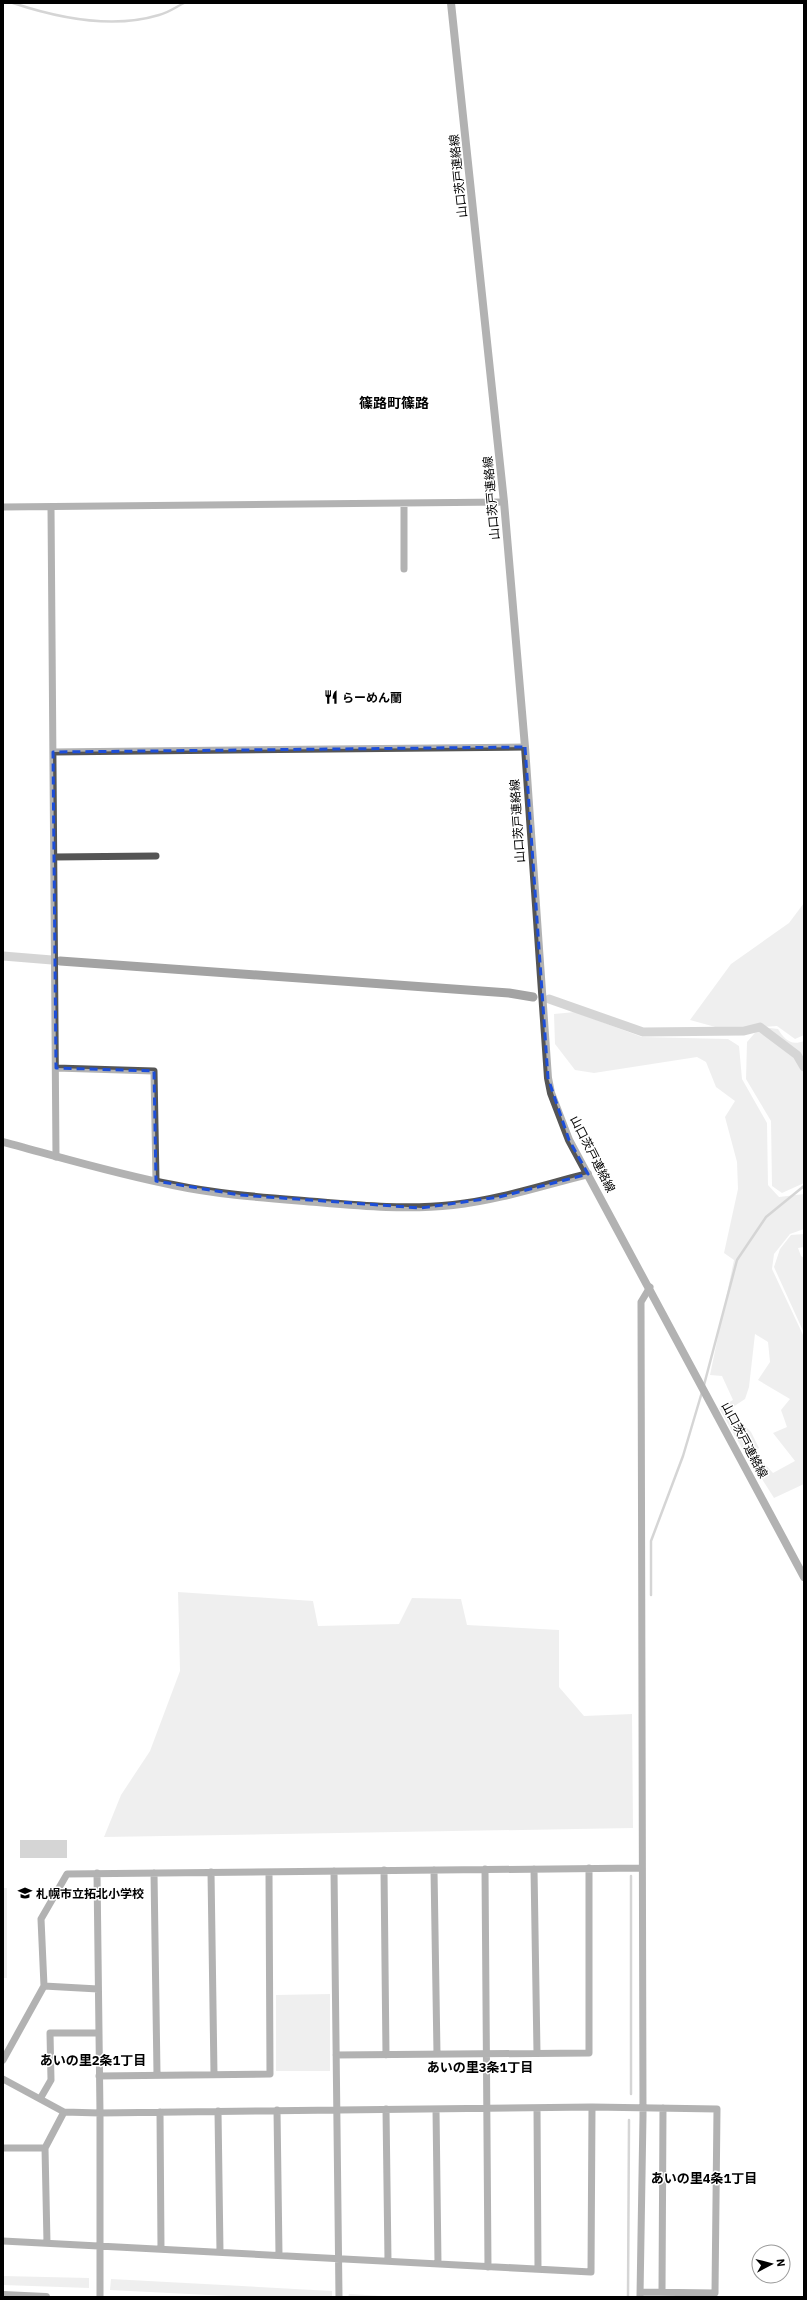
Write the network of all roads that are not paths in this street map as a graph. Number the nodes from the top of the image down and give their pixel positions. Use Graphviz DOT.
graph roads {
  1 [pos="451,3"];
  2 [pos="504,502"];
  3 [pos="404,503"];
  4 [pos="51,507"];
  5 [pos="3,508"];
  6 [pos="404,569"];
  7 [pos="524,747"];
  8 [pos="53,752"];
  9 [pos="156,856"];
  10 [pos="54,857"];
  11 [pos="56,1068"];
  12 [pos="3,1142"];
  13 [pos="56,1156"];
  14 [pos="588,1174"];
  15 [pos="156,1182"];
  16 [pos="650,1287"];
  17 [pos="804,1577"];
  18 [pos="589,1868"];
  19 [pos="641,1868"];
  20 [pos="485,1869"];
  21 [pos="534,1869"];
  22 [pos="384,1870"];
  23 [pos="434,1870"];
  24 [pos="334,1871"];
  25 [pos="211,1872"];
  26 [pos="269,1872"];
  27 [pos="97,1873"];
  28 [pos="154,1873"];
  29 [pos="44,1986"];
  30 [pos="98,1989"];
  31 [pos="99,2032"];
  32 [pos="537,2053"];
  33 [pos="437,2054"];
  34 [pos="486,2054"];
  35 [pos="336,2055"];
  36 [pos="386,2055"];
  37 [pos="3,2060"];
  38 [pos="156,2074"];
  39 [pos="214,2074"];
  40 [pos="99,2076"];
  41 [pos="3,2079"];
  42 [pos="40,2099"];
  43 [pos="592,2107"];
  44 [pos="642,2107"];
  45 [pos="486,2108"];
  46 [pos="537,2108"];
  47 [pos="663,2108"];
  48 [pos="386,2109"];
  49 [pos="436,2109"];
  50 [pos="278,2110"];
  51 [pos="336,2110"];
  52 [pos="218,2111"];
  53 [pos="64,2112"];
  54 [pos="160,2112"];
  55 [pos="100,2113"];
  56 [pos="3,2148"];
  57 [pos="45,2148"];
  58 [pos="3,2241"];
  59 [pos="47,2243"];
  60 [pos="100,2246"];
  61 [pos="161,2249"];
  62 [pos="220,2252"];
  63 [pos="279,2256"];
  64 [pos="338,2259"];
  65 [pos="388,2261"];
  66 [pos="438,2264"];
  67 [pos="488,2267"];
  68 [pos="538,2270"];
  69 [pos="662,2293"];
  70 [pos="3,2295"];
  71 [pos="640,2295"];
  72 [pos="46,2297"];
  73 [pos="100,2297"];
  74 [pos="339,2297"];
  1 -- 2 [label="street, 山口茨戸連絡線"];
  2 -- 3 [label="street"];
  2 -- 7 [label="street, 山口茨戸連絡線"];
  3 -- 4 [label="street"];
  3 -- 6 [label="street"];
  4 -- 5 [label="street"];
  4 -- 8 [label="street"];
  7 -- 8 [label="street"];
  7 -- 14 [label="street, 山口茨戸連絡線"];
  8 -- 10 [label="street"];
  9 -- 10 [label="street"];
  10 -- 11 [label="street"];
  11 -- 13 [label="street"];
  11 -- 15 [label="street"];
  12 -- 13 [label="street"];
  13 -- 15 [label="street"];
  14 -- 15 [label="street"];
  14 -- 16 [label="street, 山口茨戸連絡線"];
  16 -- 17 [label="street, 山口茨戸連絡線"];
  16 -- 19 [label="street"];
  18 -- 19 [label="street"];
  18 -- 21 [label="street"];
  18 -- 32 [label="street"];
  19 -- 44 [label="street"];
  20 -- 21 [label="street"];
  20 -- 23 [label="street"];
  20 -- 34 [label="street"];
  21 -- 32 [label="street"];
  22 -- 23 [label="street"];
  22 -- 24 [label="street"];
  22 -- 36 [label="street"];
  23 -- 33 [label="street"];
  24 -- 26 [label="street"];
  24 -- 35 [label="street"];
  25 -- 26 [label="street"];
  25 -- 28 [label="street"];
  25 -- 39 [label="street"];
  26 -- 39 [label="street"];
  27 -- 28 [label="street"];
  27 -- 29 [label="street"];
  27 -- 30 [label="street"];
  28 -- 38 [label="street"];
  29 -- 30 [label="street"];
  29 -- 37 [label="street"];
  30 -- 31 [label="street"];
  31 -- 40 [label="street"];
  31 -- 42 [label="street"];
  32 -- 34 [label="street"];
  33 -- 34 [label="street"];
  33 -- 36 [label="street"];
  34 -- 45 [label="street"];
  35 -- 36 [label="street"];
  35 -- 51 [label="street"];
  38 -- 39 [label="street"];
  38 -- 40 [label="street"];
  40 -- 55 [label="street"];
  41 -- 42 [label="street"];
  42 -- 53 [label="street"];
  43 -- 44 [label="street"];
  43 -- 46 [label="street"];
  43 -- 68 [label="street"];
  44 -- 47 [label="street"];
  44 -- 71 [label="street"];
  45 -- 46 [label="street"];
  45 -- 49 [label="street"];
  45 -- 67 [label="street"];
  46 -- 68 [label="street"];
  47 -- 69 [label="street"];
  47 -- 69 [label="street"];
  48 -- 49 [label="street"];
  48 -- 51 [label="street"];
  48 -- 65 [label="street"];
  49 -- 66 [label="street"];
  50 -- 51 [label="street"];
  50 -- 52 [label="street"];
  50 -- 63 [label="street"];
  51 -- 64 [label="street"];
  52 -- 54 [label="street"];
  52 -- 62 [label="street"];
  53 -- 55 [label="street"];
  53 -- 57 [label="street"];
  54 -- 55 [label="street"];
  54 -- 61 [label="street"];
  55 -- 60 [label="street"];
  56 -- 57 [label="street"];
  57 -- 59 [label="street"];
  58 -- 59 [label="street"];
  59 -- 60 [label="street"];
  60 -- 61 [label="street"];
  60 -- 73 [label="street"];
  61 -- 62 [label="street"];
  62 -- 63 [label="street"];
  63 -- 64 [label="street"];
  64 -- 65 [label="street"];
  64 -- 74 [label="street"];
  65 -- 66 [label="street"];
  66 -- 67 [label="street"];
  67 -- 68 [label="street"];
  69 -- 71 [label="street"];
  70 -- 72 [label="street"];
}
